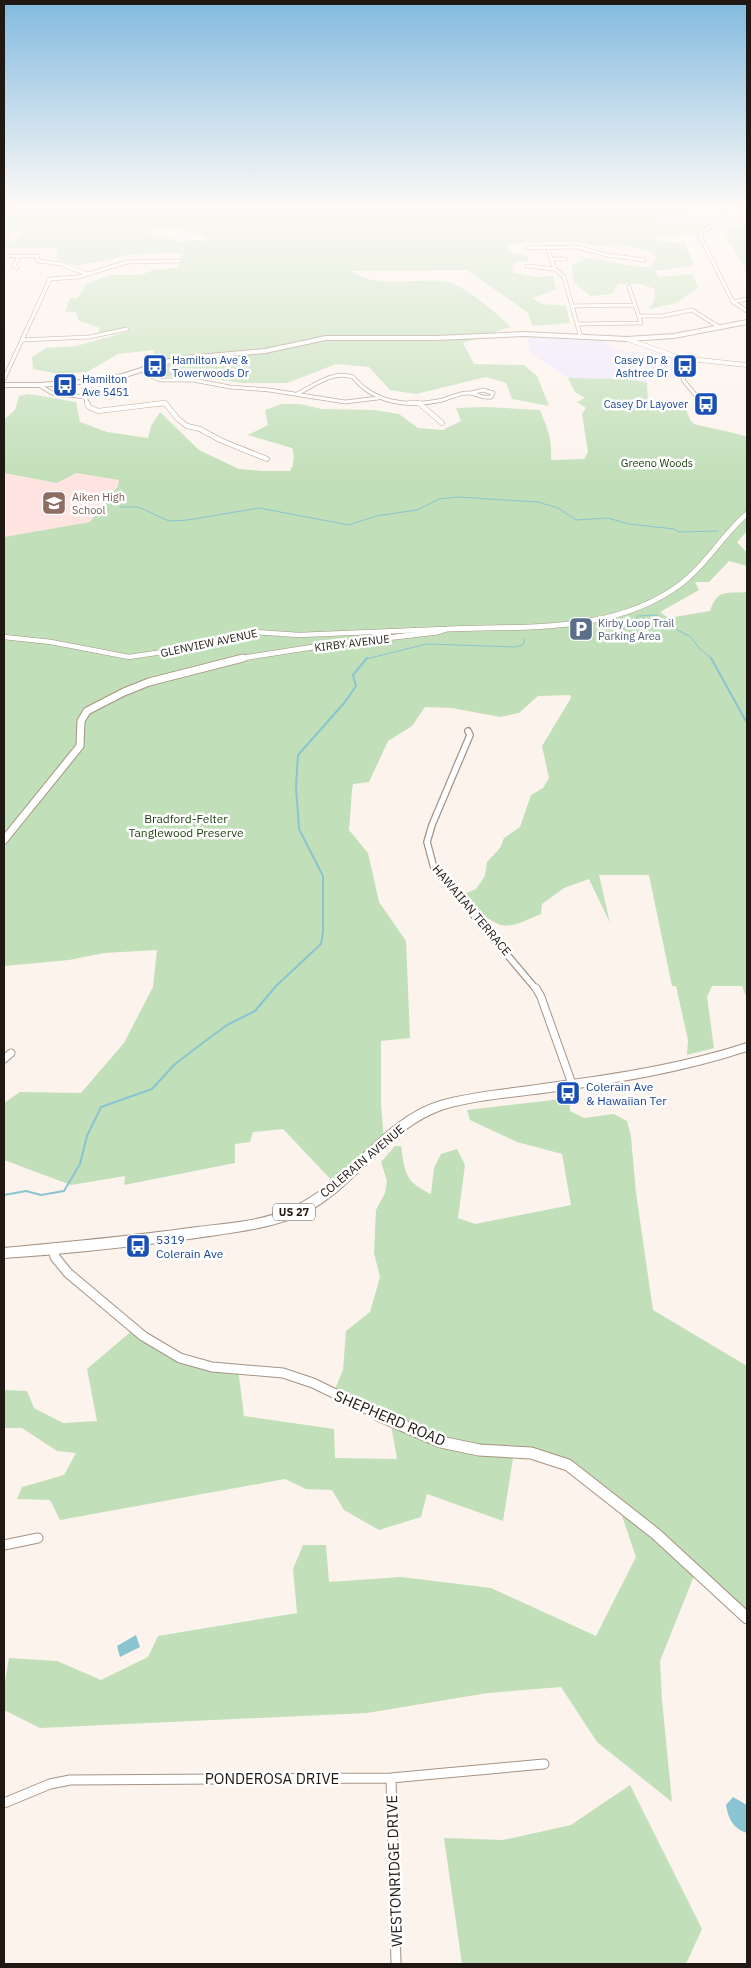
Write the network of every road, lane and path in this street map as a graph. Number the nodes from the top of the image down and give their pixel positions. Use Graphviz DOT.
graph roads {
  1 [pos="41,299"];
  2 [pos="570,299"];
  3 [pos="633,299"];
  4 [pos="731,299"];
  5 [pos="747,299"];
  6 [pos="733,302"];
  7 [pos="635,305"];
  8 [pos="572,306"];
  9 [pos="747,311"];
  10 [pos="639,316"];
  11 [pos="747,322"];
  12 [pos="577,324"];
  13 [pos="719,327"];
  14 [pos="127,329"];
  15 [pos="581,338"];
  16 [pos="22,340"];
  17 [pos="639,341"];
  18 [pos="691,360"];
  19 [pos="747,365"];
  20 [pos="148,368"];
  21 [pos="4,379"];
  22 [pos="4,385"];
  23 [pos="38,385"];
  24 [pos="471,393"];
  25 [pos="297,394"];
  26 [pos="378,398"];
  27 [pos="419,403"];
  28 [pos="700,405"];
  29 [pos="442,423"];
  30 [pos="267,459"];
  31 [pos="747,514"];
  32 [pos="447,629"];
  33 [pos="4,637"];
  34 [pos="468,731"];
  35 [pos="4,840"];
  36 [pos="747,1047"];
  37 [pos="11,1053"];
  38 [pos="4,1059"];
  39 [pos="572,1084"];
  40 [pos="53,1248"];
  41 [pos="4,1253"];
  42 [pos="38,1538"];
  43 [pos="4,1545"];
  44 [pos="747,1618"];
  45 [pos="544,1764"];
  46 [pos="391,1778"];
  47 [pos="4,1803"];
  48 [pos="396,1964"];
  1 -- 16 [label="street"];
  2 -- 8 [label="street"];
  3 -- 7 [label="street"];
  4 -- 6 [label="street"];
  5 -- 6 [label="street"];
  6 -- 9 [label="street"];
  7 -- 8 [label="street"];
  7 -- 10 [label="street"];
  8 -- 12 [label="street"];
  10 -- 12 [label="street"];
  10 -- 13 [label="street"];
  11 -- 13 [label="main road"];
  12 -- 15 [label="street"];
  13 -- 17 [label="main road"];
  14 -- 16 [label="street"];
  15 -- 17 [label="main road"];
  15 -- 20 [label="main road"];
  16 -- 21 [label="street"];
  17 -- 18 [label="street"];
  18 -- 19 [label="street"];
  18 -- 28 [label="street"];
  20 -- 23 [label="main road"];
  20 -- 25 [label="street"];
  22 -- 23 [label="main road"];
  23 -- 30 [label="street"];
  24 -- 24 [label="street"];
  24 -- 27 [label="street"];
  25 -- 26 [label="street"];
  25 -- 26 [label="street"];
  26 -- 27 [label="street"];
  27 -- 29 [label="street"];
  31 -- 32 [label="street, KIRBY AVENUE"];
  32 -- 33 [label="street, GLENVIEW AVENUE"];
  32 -- 35 [label="street, KIRBY AVENUE"];
  34 -- 39 [label="street, HAWAIIAN TERRACE"];
  36 -- 39 [label="main road, COLERAIN AVENUE / US 27"];
  37 -- 38 [label="street"];
  39 -- 40 [label="main road, COLERAIN AVENUE / US 27"];
  40 -- 41 [label="main road, COLERAIN AVENUE / US 27"];
  40 -- 44 [label="street, SHEPHERD ROAD"];
  42 -- 43 [label="street"];
  45 -- 46 [label="street, PONDEROSA DRIVE"];
  46 -- 47 [label="street, PONDEROSA DRIVE"];
  46 -- 48 [label="street, WESTONRIDGE DRIVE"];
}
